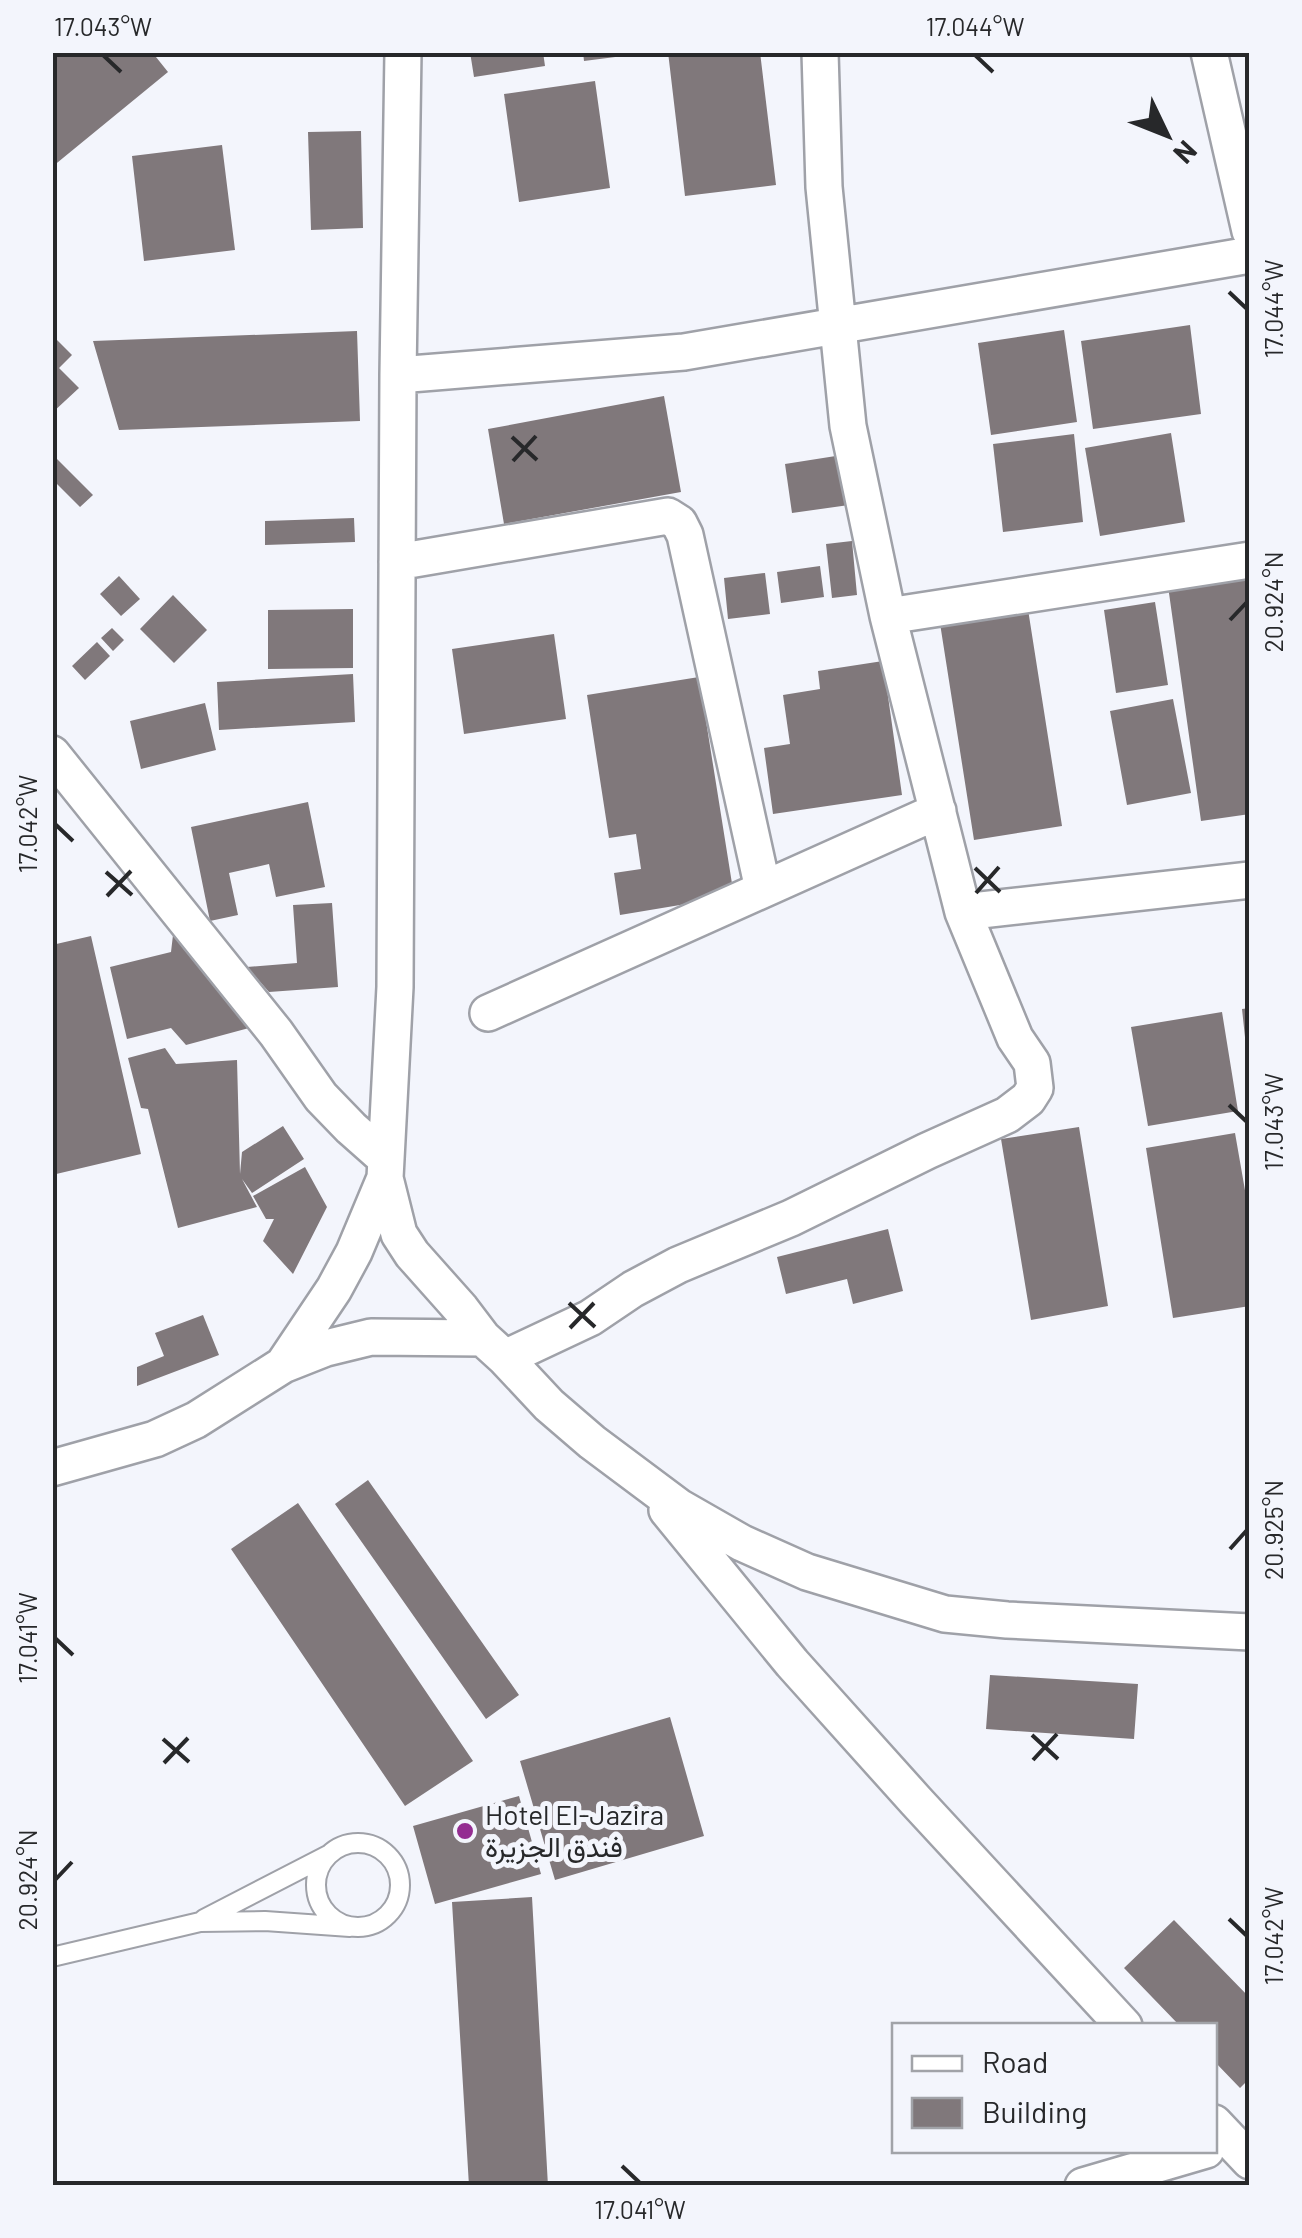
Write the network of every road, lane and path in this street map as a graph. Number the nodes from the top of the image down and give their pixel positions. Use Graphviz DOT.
graph roads {
  1 [pos="404,52"];
  2 [pos="820,52"];
  3 [pos="1209,52"];
  4 [pos="1250,231"];
  5 [pos="1250,255"];
  6 [pos="840,324"];
  7 [pos="398,375"];
  8 [pos="1250,560"];
  9 [pos="397,562"];
  10 [pos="888,616"];
  11 [pos="52,754"];
  12 [pos="938,811"];
  13 [pos="1250,880"];
  14 [pos="763,889"];
  15 [pos="963,912"];
  16 [pos="488,1013"];
  17 [pos="385,1168"];
  18 [pos="494,1348"];
  19 [pos="283,1366"];
  20 [pos="52,1468"];
  21 [pos="641,1477"];
  22 [pos="1250,1632"];
  23 [pos="328,1855"];
  24 [pos="200,1922"];
  25 [pos="350,1927"];
  26 [pos="52,1957"];
  27 [pos="1121,2023"];
  28 [pos="1195,2153"];
  29 [pos="1082,2186"];
  1 -- 7 [label="street"];
  2 -- 6 [label="street"];
  3 -- 4 [label="street"];
  5 -- 6 [label="street"];
  6 -- 7 [label="street"];
  6 -- 10 [label="street"];
  7 -- 9 [label="street"];
  8 -- 10 [label="street"];
  9 -- 14 [label="street"];
  9 -- 17 [label="street"];
  10 -- 12 [label="street"];
  11 -- 17 [label="street"];
  12 -- 14 [label="street"];
  12 -- 15 [label="street"];
  13 -- 15 [label="street"];
  14 -- 16 [label="street"];
  15 -- 18 [label="street"];
  17 -- 18 [label="street"];
  17 -- 19 [label="street"];
  18 -- 19 [label="street"];
  18 -- 21 [label="street"];
  19 -- 20 [label="street"];
  21 -- 22 [label="street"];
  21 -- 27 [label="street"];
  23 -- 24 [label="lane"];
  23 -- 25 [label="lane"];
  23 -- 25 [label="lane"];
  24 -- 25 [label="lane"];
  24 -- 26 [label="lane"];
  28 -- 29 [label="street"];
}
